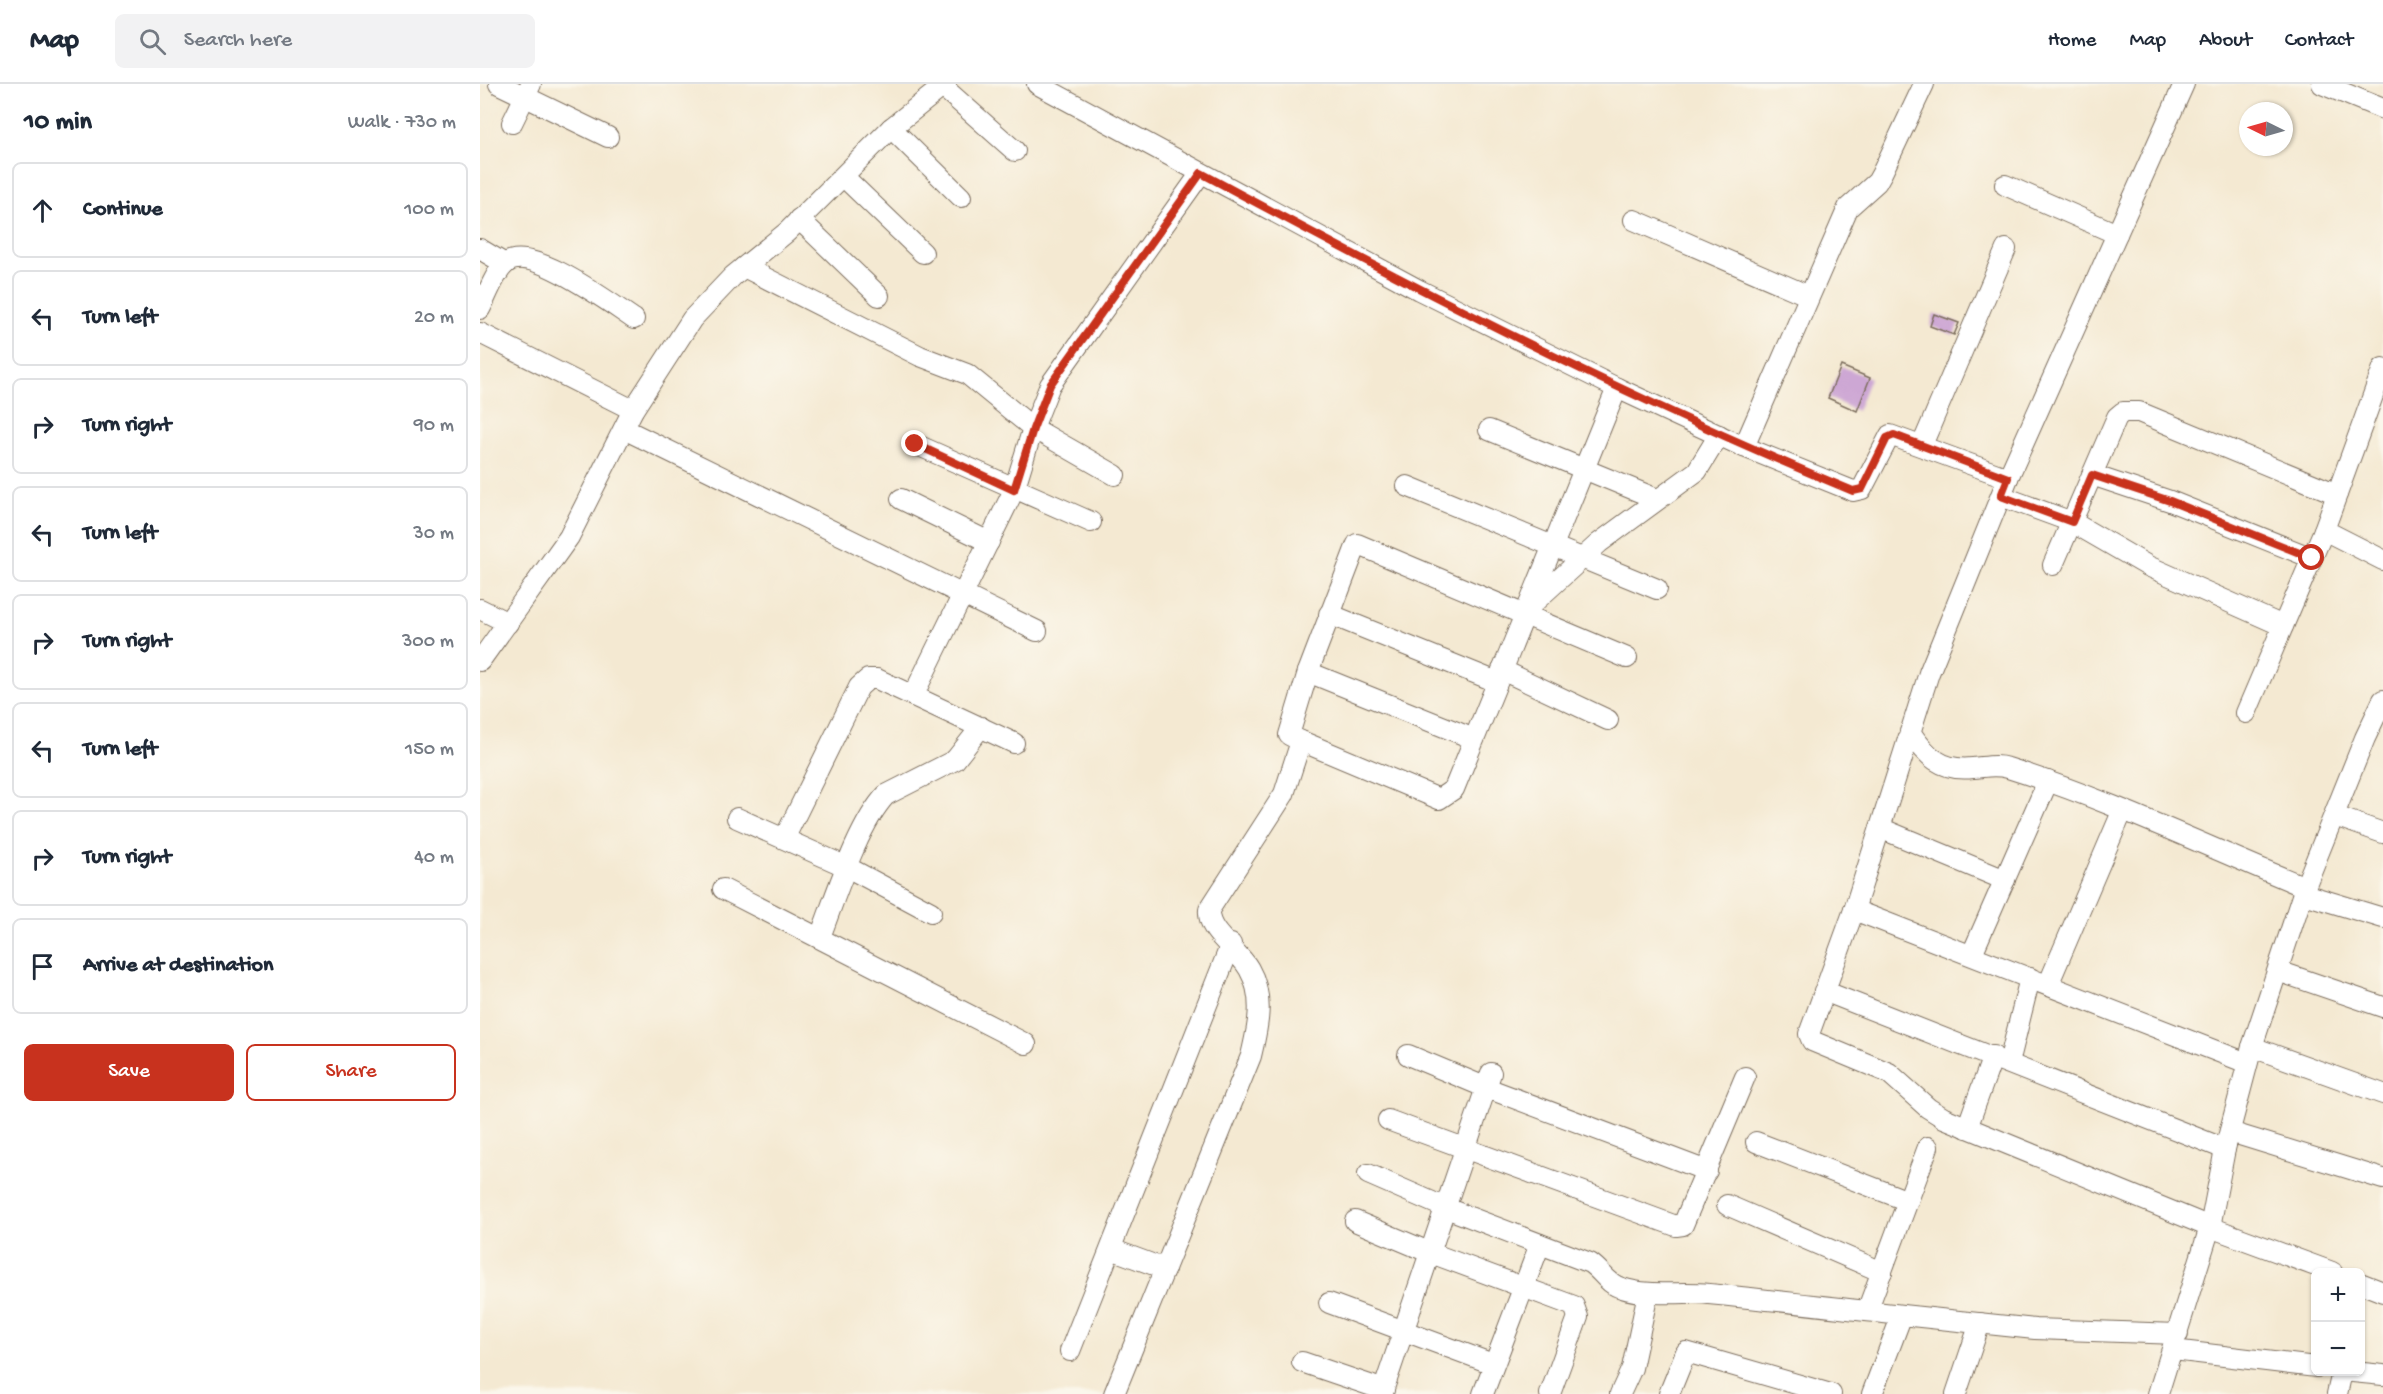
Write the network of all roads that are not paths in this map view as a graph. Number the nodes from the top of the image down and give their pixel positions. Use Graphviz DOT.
graph roads {
  1 [pos="498,84"];
  2 [pos="1037,84"];
  3 [pos="1924,84"];
  4 [pos="2184,84"];
  5 [pos="2322,84"];
  6 [pos="945,86"];
  7 [pos="528,90"];
  8 [pos="2383,108"];
  9 [pos="512,123"];
  10 [pos="891,128"];
  11 [pos="609,136"];
  12 [pos="1015,151"];
  13 [pos="1201,173"];
  14 [pos="844,177"];
  15 [pos="2005,185"];
  16 [pos="960,197"];
  17 [pos="799,219"];
  18 [pos="1634,220"];
  19 [pos="2117,234"];
  20 [pos="480,249"];
  21 [pos="2006,249"];
  22 [pos="923,253"];
  23 [pos="505,264"];
  24 [pos="744,267"];
  25 [pos="879,296"];
  26 [pos="1809,296"];
  27 [pos="480,309"];
  28 [pos="634,319"];
  29 [pos="480,333"];
  30 [pos="2383,368"];
  31 [pos="1617,388"];
  32 [pos="633,410"];
  33 [pos="624,429"];
  34 [pos="1033,429"];
  35 [pos="1489,430"];
  36 [pos="1719,435"];
  37 [pos="915,444"];
  38 [pos="1922,446"];
  39 [pos="1744,447"];
  40 [pos="1584,469"];
  41 [pos="2092,475"];
  42 [pos="1115,476"];
  43 [pos="1407,486"];
  44 [pos="2005,487"];
  45 [pos="1014,490"];
  46 [pos="2337,494"];
  47 [pos="900,499"];
  48 [pos="1657,500"];
  49 [pos="1091,522"];
  50 [pos="2072,522"];
  51 [pos="2324,530"];
  52 [pos="989,542"];
  53 [pos="1552,546"];
  54 [pos="1582,558"];
  55 [pos="2312,558"];
  56 [pos="2383,560"];
  57 [pos="2053,565"];
  58 [pos="1657,589"];
  59 [pos="963,596"];
  60 [pos="480,609"];
  61 [pos="1525,612"];
  62 [pos="1329,614"];
  63 [pos="508,622"];
  64 [pos="2283,626"];
  65 [pos="1037,631"];
  66 [pos="1627,658"];
  67 [pos="480,661"];
  68 [pos="1308,672"];
  69 [pos="1500,676"];
  70 [pos="913,696"];
  71 [pos="2383,700"];
  72 [pos="2246,713"];
  73 [pos="1608,720"];
  74 [pos="981,727"];
  75 [pos="1910,732"];
  76 [pos="1474,739"];
  77 [pos="1301,741"];
  78 [pos="2374,742"];
  79 [pos="1014,743"];
  80 [pos="2048,781"];
  81 [pos="2122,812"];
  82 [pos="2335,816"];
  83 [pos="737,818"];
  84 [pos="1880,828"];
  85 [pos="2383,833"];
  86 [pos="785,837"];
  87 [pos="847,867"];
  88 [pos="2005,880"];
  89 [pos="723,889"];
  90 [pos="2305,891"];
  91 [pos="1854,910"];
  92 [pos="931,912"];
  93 [pos="2383,918"];
  94 [pos="820,937"];
  95 [pos="1231,944"];
  96 [pos="1972,954"];
  97 [pos="2278,971"];
  98 [pos="2039,981"];
  99 [pos="1824,990"];
  100 [pos="2383,1007"];
  101 [pos="1026,1044"];
  102 [pos="1408,1055"];
  103 [pos="2250,1055"];
  104 [pos="2001,1059"];
  105 [pos="1745,1077"];
  106 [pos="1489,1081"];
  107 [pos="2383,1094"];
  108 [pos="1388,1120"];
  109 [pos="1967,1128"];
  110 [pos="2228,1141"];
  111 [pos="1756,1142"];
  112 [pos="1928,1148"];
  113 [pos="1466,1150"];
  114 [pos="1707,1171"];
  115 [pos="1368,1174"];
  116 [pos="2383,1179"];
  117 [pos="1908,1201"];
  118 [pos="1727,1205"];
  119 [pos="1446,1208"];
  120 [pos="1355,1221"];
  121 [pos="2210,1227"];
  122 [pos="1540,1244"];
  123 [pos="1111,1249"];
  124 [pos="1431,1253"];
  125 [pos="2320,1268"];
  126 [pos="1165,1269"];
  127 [pos="1882,1272"];
  128 [pos="2365,1285"];
  129 [pos="1523,1287"];
  130 [pos="2383,1292"];
  131 [pos="1648,1293"];
  132 [pos="1329,1303"];
  133 [pos="1867,1311"];
  134 [pos="1902,1315"];
  135 [pos="1980,1323"];
  136 [pos="1405,1329"];
  137 [pos="2176,1342"];
  138 [pos="1070,1351"];
  139 [pos="1302,1362"];
  140 [pos="1493,1364"];
  141 [pos="2311,1366"];
  142 [pos="2365,1373"];
  143 [pos="2383,1375"];
  144 [pos="2341,1376"];
  145 [pos="1383,1392"];
  146 [pos="1114,1394"];
  147 [pos="1483,1394"];
  148 [pos="1550,1394"];
  149 [pos="1620,1394"];
  150 [pos="1669,1394"];
  151 [pos="1831,1394"];
  152 [pos="1872,1394"];
  153 [pos="1956,1394"];
  154 [pos="2158,1394"];
  155 [pos="2337,1394"];
  1 -- 7 [label="street"];
  2 -- 13 [label="street"];
  3 -- 26 [label="street"];
  4 -- 19 [label="street"];
  5 -- 8 [label="street"];
  6 -- 10 [label="street"];
  6 -- 12 [label="street"];
  7 -- 9 [label="street"];
  7 -- 11 [label="street"];
  10 -- 14 [label="street"];
  10 -- 16 [label="street"];
  13 -- 31 [label="street"];
  13 -- 34 [label="street"];
  14 -- 17 [label="street"];
  14 -- 22 [label="street"];
  15 -- 19 [label="street"];
  17 -- 24 [label="street"];
  17 -- 25 [label="street"];
  18 -- 26 [label="street"];
  19 -- 44 [label="street"];
  20 -- 23 [label="street"];
  21 -- 38 [label="street"];
  23 -- 27 [label="street"];
  23 -- 28 [label="street"];
  24 -- 32 [label="street"];
  24 -- 34 [label="street"];
  26 -- 39 [label="street"];
  29 -- 32 [label="street"];
  30 -- 46 [label="street"];
  31 -- 36 [label="street"];
  31 -- 40 [label="street"];
  32 -- 33 [label="street"];
  33 -- 59 [label="street"];
  33 -- 63 [label="street"];
  34 -- 42 [label="street"];
  34 -- 45 [label="street"];
  35 -- 40 [label="street"];
  36 -- 39 [label="street"];
  36 -- 48 [label="street"];
  37 -- 45 [label="street"];
  38 -- 39 [label="street"];
  38 -- 44 [label="street"];
  40 -- 48 [label="street"];
  40 -- 53 [label="street"];
  41 -- 46 [label="street"];
  41 -- 50 [label="street"];
  41 -- 55 [label="street"];
  43 -- 53 [label="street"];
  44 -- 50 [label="street"];
  44 -- 75 [label="street"];
  45 -- 49 [label="street"];
  45 -- 52 [label="street"];
  46 -- 51 [label="street"];
  47 -- 52 [label="street"];
  48 -- 54 [label="street"];
  50 -- 57 [label="street"];
  50 -- 64 [label="street"];
  51 -- 55 [label="street"];
  51 -- 56 [label="street"];
  52 -- 59 [label="street"];
  53 -- 54 [label="street"];
  53 -- 61 [label="street"];
  54 -- 58 [label="street"];
  54 -- 61 [label="street"];
  55 -- 64 [label="street"];
  59 -- 65 [label="street"];
  59 -- 70 [label="street"];
  60 -- 63 [label="street"];
  61 -- 62 [label="street"];
  61 -- 66 [label="street"];
  61 -- 69 [label="street"];
  62 -- 68 [label="street"];
  62 -- 69 [label="street"];
  63 -- 67 [label="street"];
  64 -- 72 [label="street"];
  68 -- 76 [label="street"];
  68 -- 77 [label="street"];
  69 -- 73 [label="street"];
  69 -- 76 [label="street"];
  70 -- 74 [label="street"];
  70 -- 86 [label="street"];
  71 -- 78 [label="street"];
  74 -- 79 [label="street"];
  74 -- 87 [label="street"];
  75 -- 80 [label="street"];
  75 -- 84 [label="street"];
  76 -- 77 [label="street"];
  77 -- 95 [label="street"];
  78 -- 82 [label="street"];
  80 -- 81 [label="street"];
  80 -- 88 [label="street"];
  81 -- 90 [label="street"];
  81 -- 98 [label="street"];
  82 -- 85 [label="street"];
  82 -- 90 [label="street"];
  83 -- 86 [label="street"];
  84 -- 88 [label="street"];
  84 -- 91 [label="street"];
  86 -- 87 [label="street"];
  87 -- 92 [label="street"];
  87 -- 94 [label="street"];
  88 -- 96 [label="street"];
  89 -- 94 [label="street"];
  90 -- 93 [label="street"];
  90 -- 97 [label="street"];
  91 -- 96 [label="street"];
  91 -- 99 [label="street"];
  94 -- 101 [label="street"];
  95 -- 123 [label="street"];
  95 -- 126 [label="street"];
  96 -- 98 [label="street"];
  97 -- 100 [label="street"];
  97 -- 103 [label="street"];
  98 -- 103 [label="street"];
  98 -- 104 [label="street"];
  99 -- 104 [label="street"];
  99 -- 109 [label="street"];
  102 -- 106 [label="street"];
  103 -- 107 [label="street"];
  103 -- 110 [label="street"];
  104 -- 109 [label="street"];
  104 -- 110 [label="street"];
  105 -- 114 [label="street"];
  106 -- 113 [label="street"];
  106 -- 114 [label="street"];
  108 -- 113 [label="street"];
  109 -- 121 [label="street"];
  110 -- 116 [label="street"];
  110 -- 121 [label="street"];
  111 -- 117 [label="street"];
  112 -- 117 [label="street"];
  113 -- 114 [label="street"];
  113 -- 119 [label="street"];
  115 -- 119 [label="street"];
  117 -- 127 [label="street"];
  118 -- 127 [label="street"];
  119 -- 122 [label="street"];
  119 -- 124 [label="street"];
  120 -- 124 [label="street"];
  121 -- 125 [label="street"];
  121 -- 137 [label="street"];
  122 -- 129 [label="street"];
  122 -- 131 [label="street"];
  123 -- 126 [label="street"];
  123 -- 138 [label="street"];
  124 -- 129 [label="street"];
  124 -- 136 [label="street"];
  126 -- 146 [label="street"];
  127 -- 133 [label="street"];
  128 -- 130 [label="street"];
  129 -- 140 [label="street"];
  129 -- 148 [label="street"];
  131 -- 133 [label="street"];
  131 -- 149 [label="street"];
  132 -- 136 [label="street"];
  133 -- 134 [label="street"];
  134 -- 135 [label="street"];
  134 -- 152 [label="street"];
  135 -- 137 [label="street"];
  135 -- 153 [label="street"];
  136 -- 140 [label="street"];
  136 -- 145 [label="street"];
  137 -- 141 [label="street"];
  137 -- 154 [label="street"];
  139 -- 145 [label="street"];
  140 -- 147 [label="street"];
  142 -- 143 [label="street"];
  144 -- 155 [label="street"];
  150 -- 151 [label="street"];
}
